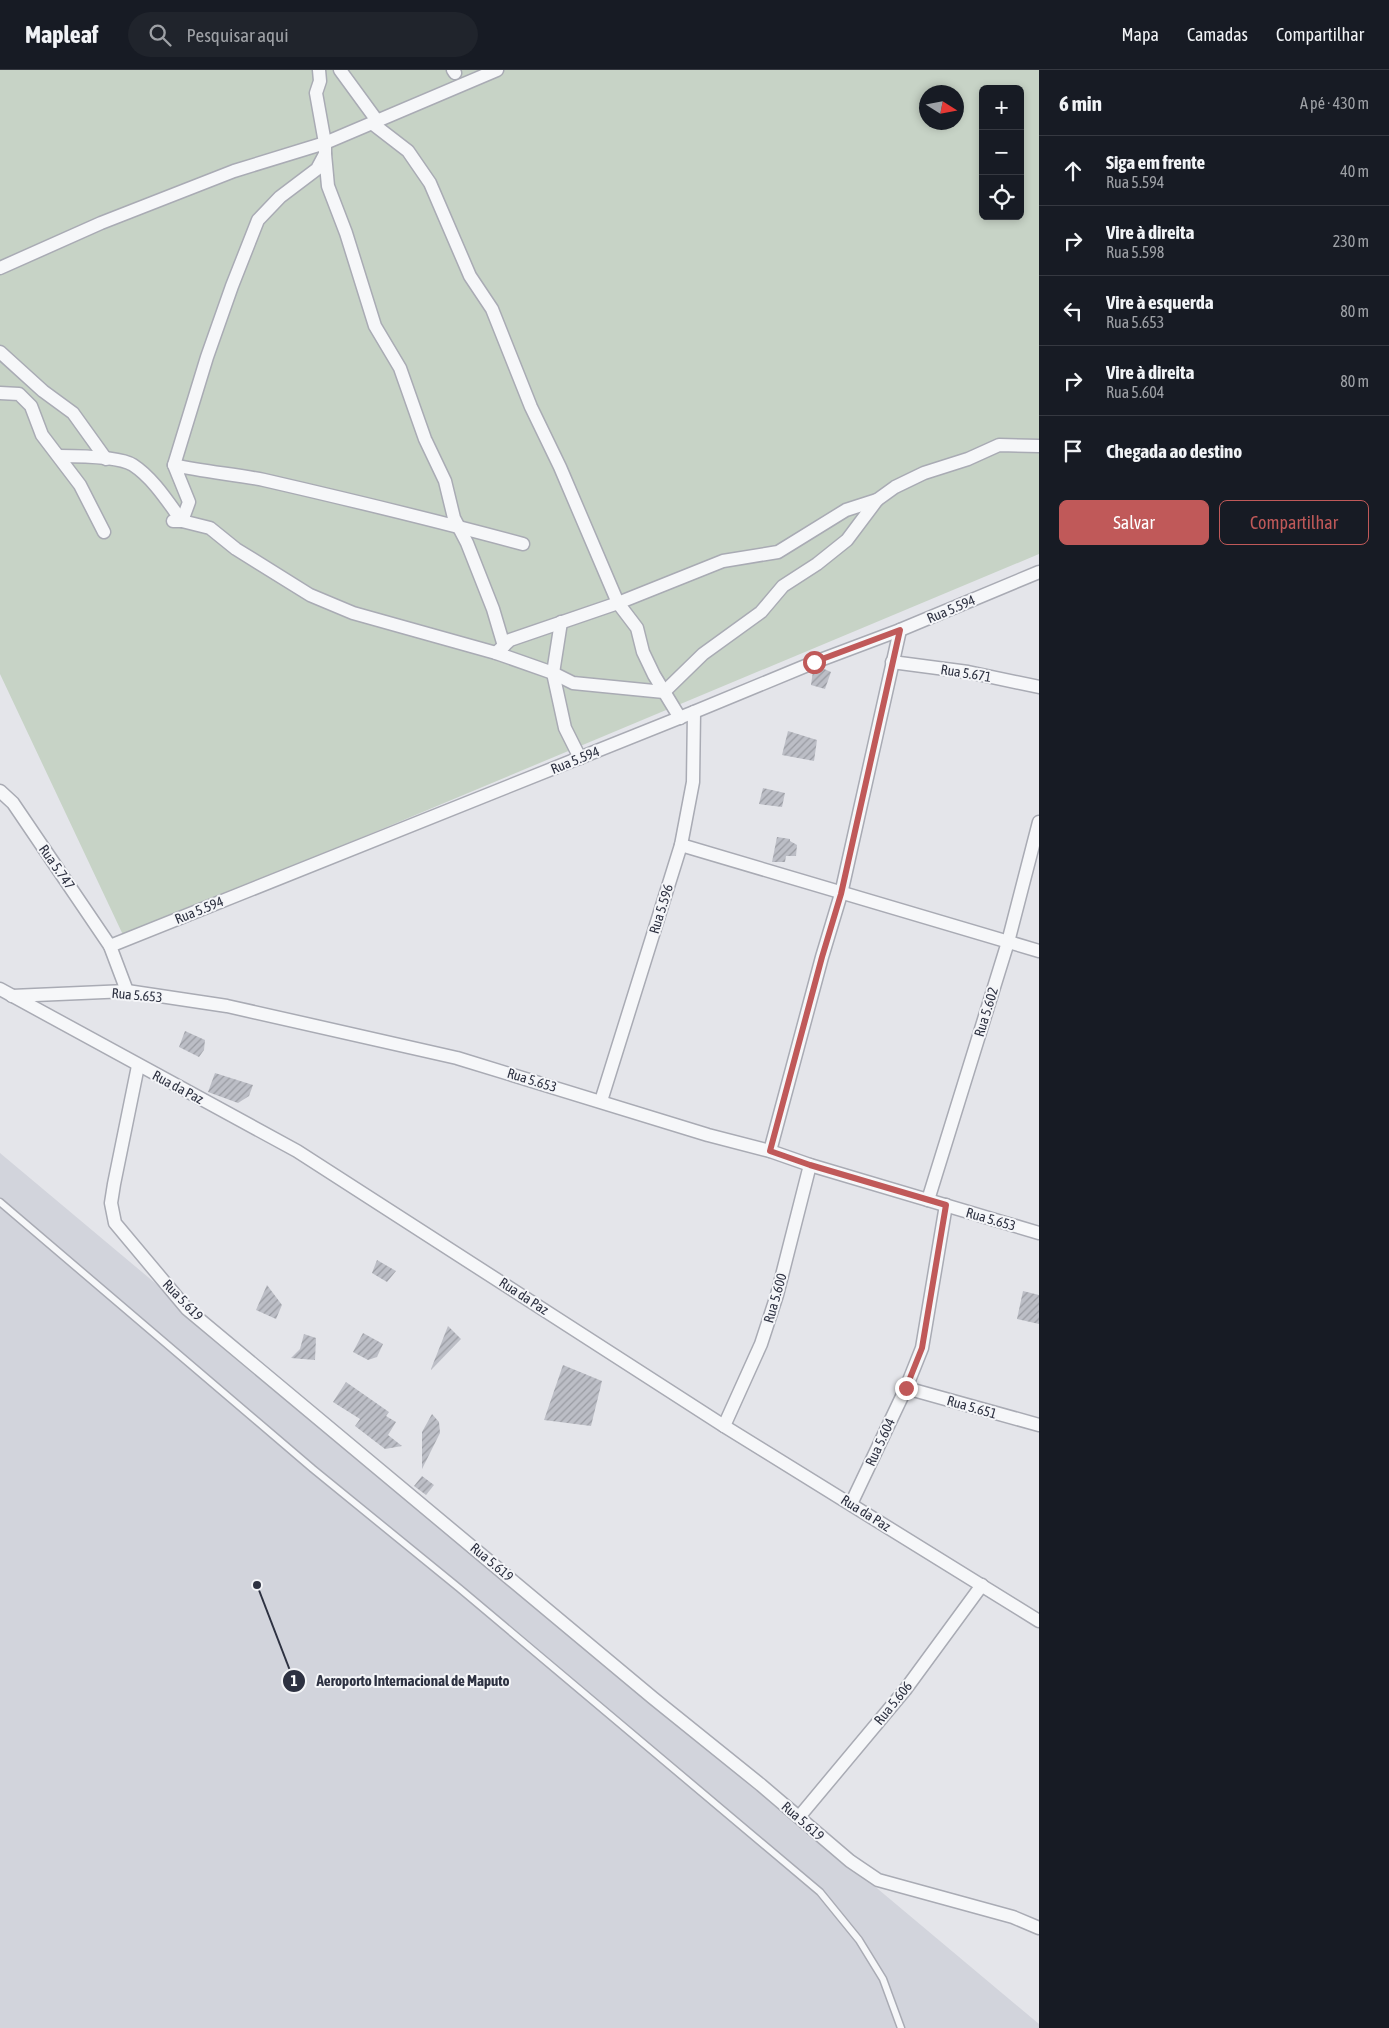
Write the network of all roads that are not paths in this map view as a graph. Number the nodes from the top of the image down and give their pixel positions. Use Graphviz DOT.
graph roads {
  1 [pos="319,70"];
  2 [pos="340,70"];
  3 [pos="493,71"];
  4 [pos="376,123"];
  5 [pos="325,148"];
  6 [pos="0,268"];
  7 [pos="0,352"];
  8 [pos="0,393"];
  9 [pos="1039,446"];
  10 [pos="59,456"];
  11 [pos="106,459"];
  12 [pos="174,465"];
  13 [pos="877,500"];
  14 [pos="178,521"];
  15 [pos="459,526"];
  16 [pos="104,532"];
  17 [pos="523,544"];
  18 [pos="1039,572"];
  19 [pos="618,603"];
  20 [pos="561,622"];
  21 [pos="900,630"];
  22 [pos="500,649"];
  23 [pos="892,662"];
  24 [pos="553,673"];
  25 [pos="1039,687"];
  26 [pos="664,692"];
  27 [pos="694,712"];
  28 [pos="680,718"];
  29 [pos="580,758"];
  30 [pos="0,791"];
  31 [pos="1039,822"];
  32 [pos="681,845"];
  33 [pos="841,894"];
  34 [pos="1008,942"];
  35 [pos="110,946"];
  36 [pos="1039,951"];
  37 [pos="0,989"];
  38 [pos="127,991"];
  39 [pos="12,996"];
  40 [pos="138,1066"];
  41 [pos="601,1101"];
  42 [pos="770,1151"];
  43 [pos="810,1165"];
  44 [pos="928,1200"];
  45 [pos="0,1202"];
  46 [pos="946,1205"];
  47 [pos="1039,1233"];
  48 [pos="906,1388"];
  49 [pos="1039,1425"];
  50 [pos="724,1426"];
  51 [pos="851,1504"];
  52 [pos="982,1585"];
  53 [pos="1039,1621"];
  54 [pos="799,1818"];
  55 [pos="1039,1928"];
  56 [pos="901,2028"];
  1 -- 5 [label="street"];
  2 -- 4 [label="street"];
  3 -- 4 [label="street"];
  4 -- 5 [label="street"];
  4 -- 19 [label="street"];
  5 -- 6 [label="street"];
  5 -- 12 [label="street"];
  5 -- 15 [label="street"];
  7 -- 11 [label="street"];
  8 -- 10 [label="street"];
  9 -- 13 [label="street"];
  10 -- 11 [label="street"];
  10 -- 16 [label="street"];
  11 -- 14 [label="street"];
  12 -- 14 [label="street"];
  12 -- 15 [label="street"];
  13 -- 19 [label="street"];
  13 -- 26 [label="street"];
  14 -- 22 [label="street"];
  15 -- 17 [label="street"];
  15 -- 22 [label="street"];
  18 -- 21 [label="street, Rua 5.594"];
  19 -- 20 [label="street"];
  19 -- 26 [label="street"];
  20 -- 22 [label="street"];
  20 -- 24 [label="street"];
  21 -- 23 [label="street"];
  21 -- 27 [label="street, Rua 5.594"];
  22 -- 24 [label="street"];
  23 -- 25 [label="street, Rua 5.671"];
  23 -- 33 [label="street"];
  24 -- 26 [label="street"];
  24 -- 29 [label="street"];
  26 -- 28 [label="street"];
  27 -- 28 [label="street, Rua 5.594"];
  27 -- 32 [label="street, Rua 5.596"];
  28 -- 29 [label="street, Rua 5.594"];
  29 -- 35 [label="street, Rua 5.594"];
  30 -- 35 [label="street, Rua 5.747"];
  31 -- 34 [label="street, Rua 5.602"];
  32 -- 33 [label="street"];
  32 -- 41 [label="street, Rua 5.596"];
  33 -- 34 [label="street"];
  33 -- 42 [label="street"];
  34 -- 36 [label="street"];
  34 -- 44 [label="street, Rua 5.602"];
  35 -- 38 [label="street, Rua 5.747"];
  37 -- 39 [label="street, Rua da Paz"];
  38 -- 39 [label="street, Rua 5.653"];
  38 -- 41 [label="street, Rua 5.653"];
  39 -- 40 [label="street, Rua da Paz"];
  40 -- 50 [label="street, Rua da Paz"];
  40 -- 54 [label="street, Rua 5.619"];
  41 -- 42 [label="street, Rua 5.653"];
  42 -- 43 [label="street, Rua 5.653"];
  43 -- 44 [label="street, Rua 5.653"];
  43 -- 50 [label="street, Rua 5.600"];
  44 -- 46 [label="street, Rua 5.653"];
  45 -- 56 [label="lane"];
  46 -- 47 [label="street, Rua 5.653"];
  46 -- 48 [label="street, Rua 5.604"];
  48 -- 49 [label="street, Rua 5.651"];
  48 -- 51 [label="street, Rua 5.604"];
  50 -- 51 [label="street, Rua da Paz"];
  51 -- 52 [label="street, Rua da Paz"];
  52 -- 53 [label="street, Rua da Paz"];
  52 -- 54 [label="street, Rua 5.606"];
  54 -- 55 [label="street, Rua 5.619"];
}
